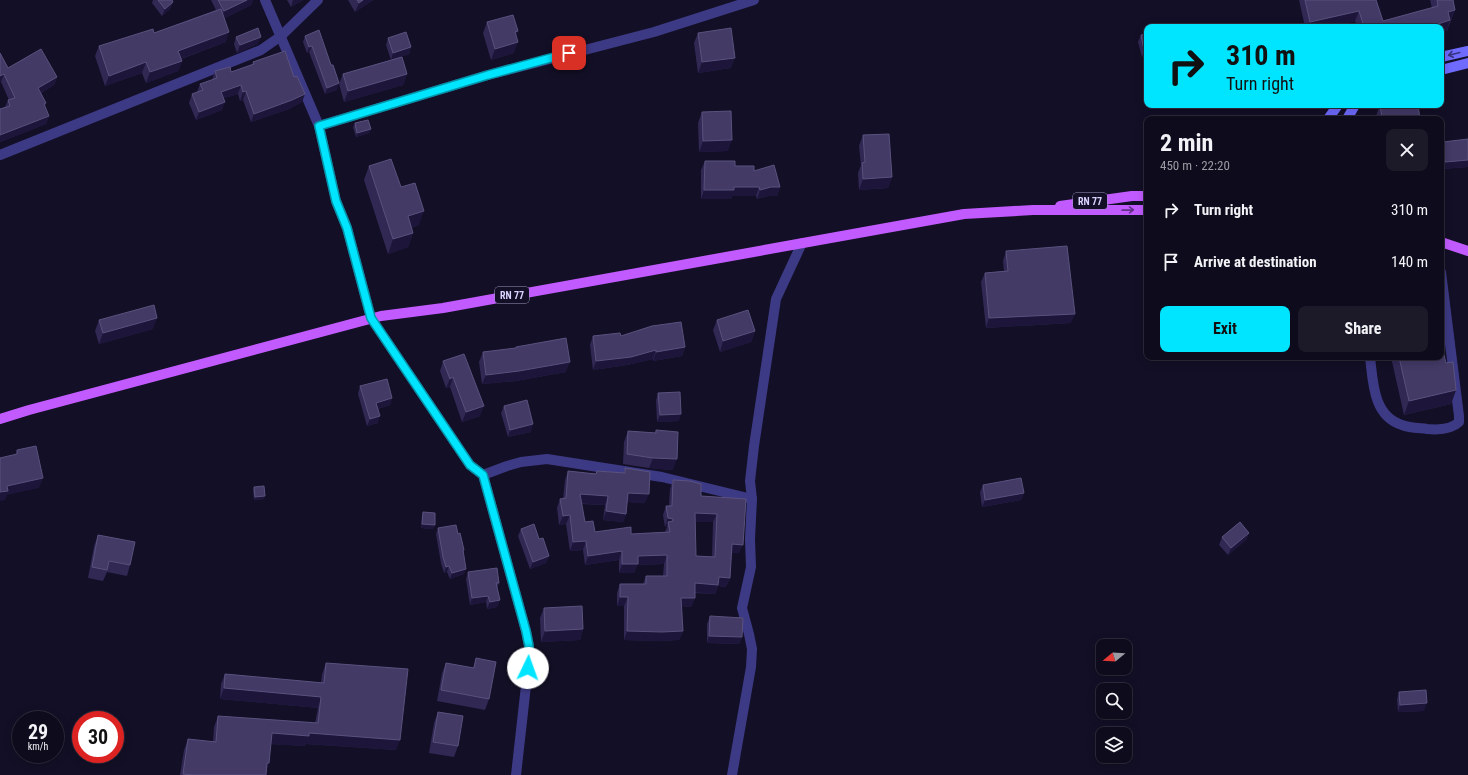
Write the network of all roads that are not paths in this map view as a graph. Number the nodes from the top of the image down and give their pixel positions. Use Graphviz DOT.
graph roads {
  1 [pos="265,0"];
  2 [pos="318,0"];
  3 [pos="754,0"];
  4 [pos="281,36"];
  5 [pos="1468,51"];
  6 [pos="1444,56"];
  7 [pos="1468,63"];
  8 [pos="1444,69"];
  9 [pos="319,126"];
  10 [pos="0,155"];
  11 [pos="1144,196"];
  12 [pos="1033,210"];
  13 [pos="1144,210"];
  14 [pos="802,243"];
  15 [pos="1444,243"];
  16 [pos="1444,249"];
  17 [pos="1468,253"];
  18 [pos="1444,296"];
  19 [pos="371,318"];
  20 [pos="1370,360"];
  21 [pos="0,419"];
  22 [pos="483,475"];
  23 [pos="752,499"];
  24 [pos="516,775"];
  25 [pos="732,775"];
  1 -- 4 [label="street"];
  2 -- 4 [label="street"];
  3 -- 9 [label="street"];
  4 -- 9 [label="street"];
  4 -- 10 [label="street"];
  5 -- 6 [label="main road, one-way"];
  7 -- 8 [label="main road"];
  9 -- 19 [label="street"];
  11 -- 12 [label="main road, RN 77"];
  12 -- 13 [label="main road, RN 77, one-way"];
  12 -- 14 [label="main road, RN 77"];
  14 -- 19 [label="main road, RN 77"];
  14 -- 23 [label="street"];
  15 -- 17 [label="main road"];
  16 -- 17 [label="main road"];
  18 -- 20 [label="street"];
  19 -- 21 [label="main road, RN 77"];
  19 -- 22 [label="street"];
  22 -- 23 [label="street"];
  22 -- 24 [label="street"];
  23 -- 25 [label="street"];
}
